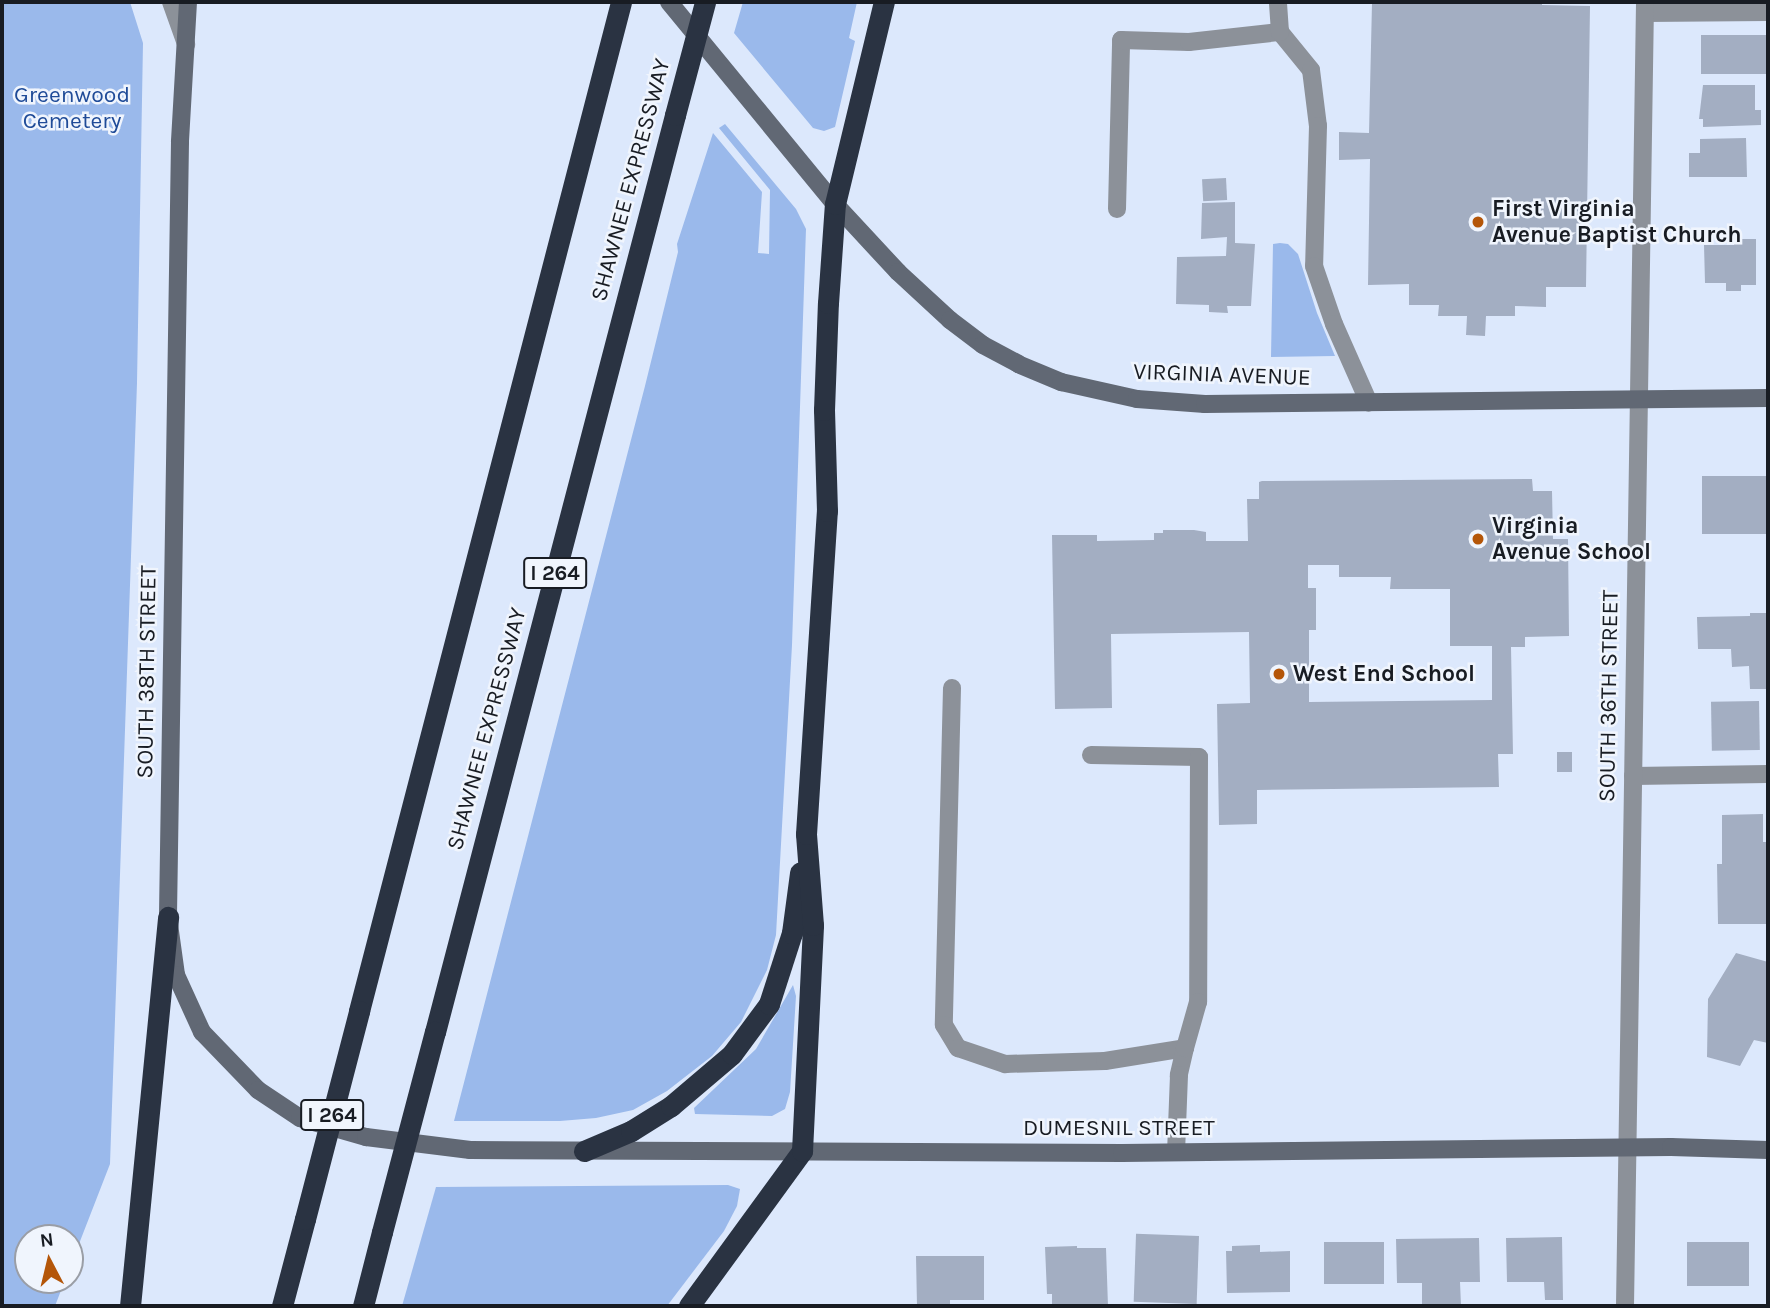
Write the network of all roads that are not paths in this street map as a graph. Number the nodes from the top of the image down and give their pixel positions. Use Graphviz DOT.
graph roads {
  1 [pos="171,2"];
  2 [pos="188,2"];
  3 [pos="621,2"];
  4 [pos="669,2"];
  5 [pos="705,2"];
  6 [pos="884,2"];
  7 [pos="1278,2"];
  8 [pos="1645,8"];
  9 [pos="1768,12"];
  10 [pos="1280,33"];
  11 [pos="186,44"];
  12 [pos="835,204"];
  13 [pos="1117,209"];
  14 [pos="1768,398"];
  15 [pos="1638,401"];
  16 [pos="1369,403"];
  17 [pos="952,688"];
  18 [pos="1091,755"];
  19 [pos="1768,774"];
  20 [pos="1633,776"];
  21 [pos="806,834"];
  22 [pos="168,917"];
  23 [pos="1185,1048"];
  24 [pos="1628,1148"];
  25 [pos="470,1150"];
  26 [pos="1768,1150"];
  27 [pos="584,1151"];
  28 [pos="802,1151"];
  29 [pos="1176,1152"];
  30 [pos="130,1306"];
  31 [pos="282,1306"];
  32 [pos="363,1306"];
  33 [pos="689,1306"];
  34 [pos="1625,1306"];
  1 -- 11 [label="street"];
  2 -- 11 [label="main road, SOUTH 38TH STREET"];
  3 -- 31 [label="highway, I 264, bridge"];
  4 -- 12 [label="main road, VIRGINIA AVENUE"];
  5 -- 32 [label="highway, SHAWNEE EXPRESSWAY / I 264, bridge"];
  6 -- 12 [label="highway"];
  7 -- 10 [label="street"];
  8 -- 9 [label="street"];
  8 -- 15 [label="street, SOUTH 36TH STREET"];
  10 -- 13 [label="street"];
  10 -- 16 [label="street"];
  11 -- 22 [label="main road, SOUTH 38TH STREET"];
  12 -- 16 [label="main road, VIRGINIA AVENUE"];
  12 -- 21 [label="highway"];
  14 -- 15 [label="main road, VIRGINIA AVENUE"];
  15 -- 16 [label="main road, VIRGINIA AVENUE"];
  15 -- 20 [label="street, SOUTH 36TH STREET"];
  17 -- 23 [label="street"];
  18 -- 23 [label="street"];
  19 -- 20 [label="street"];
  20 -- 24 [label="street, SOUTH 36TH STREET"];
  21 -- 27 [label="highway"];
  21 -- 28 [label="highway"];
  22 -- 25 [label="main road, SOUTH 38TH STREET"];
  22 -- 30 [label="highway"];
  23 -- 29 [label="street"];
  24 -- 26 [label="main road, DUMESNIL STREET"];
  24 -- 29 [label="main road, DUMESNIL STREET"];
  24 -- 34 [label="street, SOUTH 36TH STREET"];
  25 -- 27 [label="main road, DUMESNIL STREET"];
  27 -- 28 [label="main road, DUMESNIL STREET"];
  28 -- 29 [label="main road, DUMESNIL STREET"];
  28 -- 33 [label="highway"];
}
